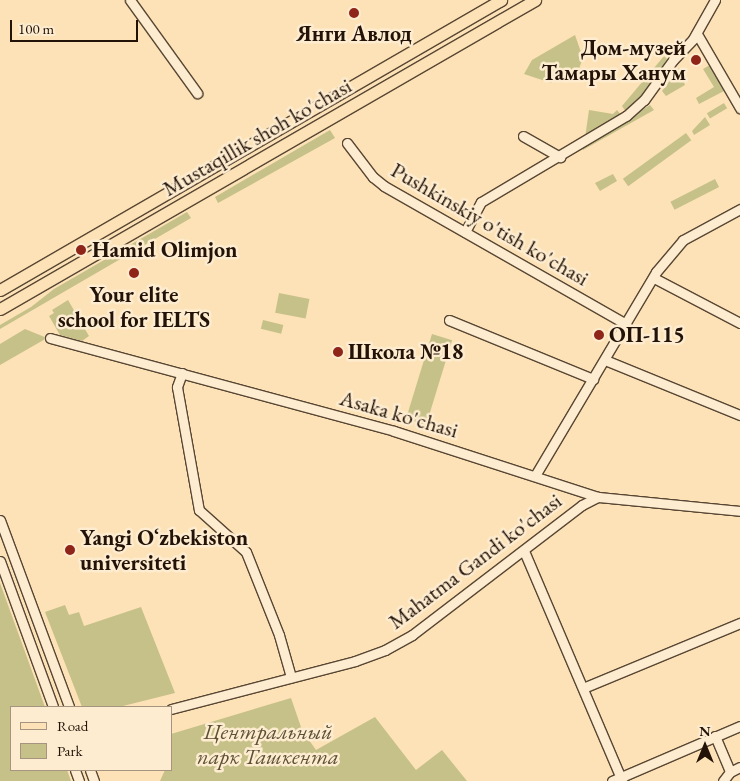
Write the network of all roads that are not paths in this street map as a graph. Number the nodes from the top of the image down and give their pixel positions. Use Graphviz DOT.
graph roads {
  1 [pos="130,0"];
  2 [pos="500,0"];
  3 [pos="535,0"];
  4 [pos="714,0"];
  5 [pos="697,34"];
  6 [pos="197,92"];
  7 [pos="740,108"];
  8 [pos="523,136"];
  9 [pos="347,143"];
  10 [pos="560,156"];
  11 [pos="740,209"];
  12 [pos="465,232"];
  13 [pos="654,278"];
  14 [pos="0,290"];
  15 [pos="0,309"];
  16 [pos="449,320"];
  17 [pos="740,323"];
  18 [pos="626,324"];
  19 [pos="50,338"];
  20 [pos="605,360"];
  21 [pos="182,373"];
  22 [pos="593,379"];
  23 [pos="740,415"];
  24 [pos="536,474"];
  25 [pos="598,496"];
  26 [pos="740,512"];
  27 [pos="0,520"];
  28 [pos="524,551"];
  29 [pos="0,561"];
  30 [pos="740,623"];
  31 [pos="291,677"];
  32 [pos="583,688"];
  33 [pos="53,706"];
  34 [pos="69,706"];
  35 [pos="172,709"];
  36 [pos="740,726"];
  37 [pos="715,736"];
  38 [pos="740,767"];
  39 [pos="730,772"];
  40 [pos="618,780"];
  41 [pos="723,781"];
  1 -- 6 [label="street"];
  2 -- 14 [label="main road, Mustaqillik shoh ko'chasi"];
  3 -- 15 [label="main road, Mustaqillik shoh ko'chasi"];
  4 -- 5 [label="street"];
  5 -- 7 [label="street"];
  5 -- 10 [label="street"];
  8 -- 10 [label="street"];
  9 -- 12 [label="street, Pushkinskiy o'tish ko'chasi"];
  10 -- 12 [label="street"];
  11 -- 13 [label="street"];
  12 -- 18 [label="street, Pushkinskiy o'tish ko'chasi"];
  13 -- 17 [label="street"];
  13 -- 18 [label="street"];
  16 -- 22 [label="street"];
  18 -- 20 [label="street"];
  19 -- 21 [label="street, Asaka ko'chasi"];
  20 -- 22 [label="street"];
  20 -- 23 [label="street"];
  21 -- 24 [label="street, Asaka ko'chasi"];
  21 -- 31 [label="street"];
  22 -- 24 [label="street"];
  24 -- 25 [label="street, Asaka ko'chasi"];
  25 -- 26 [label="street, Asaka ko'chasi"];
  25 -- 28 [label="street, Mahatma Gandi ko'chasi"];
  27 -- 34 [label="street"];
  28 -- 31 [label="street, Mahatma Gandi ko'chasi"];
  28 -- 32 [label="street"];
  29 -- 33 [label="street"];
  30 -- 32 [label="street"];
  31 -- 35 [label="street, Mahatma Gandi ko'chasi"];
  32 -- 40 [label="street"];
  36 -- 37 [label="street"];
  37 -- 39 [label="street"];
  37 -- 40 [label="street"];
  38 -- 39 [label="street"];
  39 -- 41 [label="street"];
}
